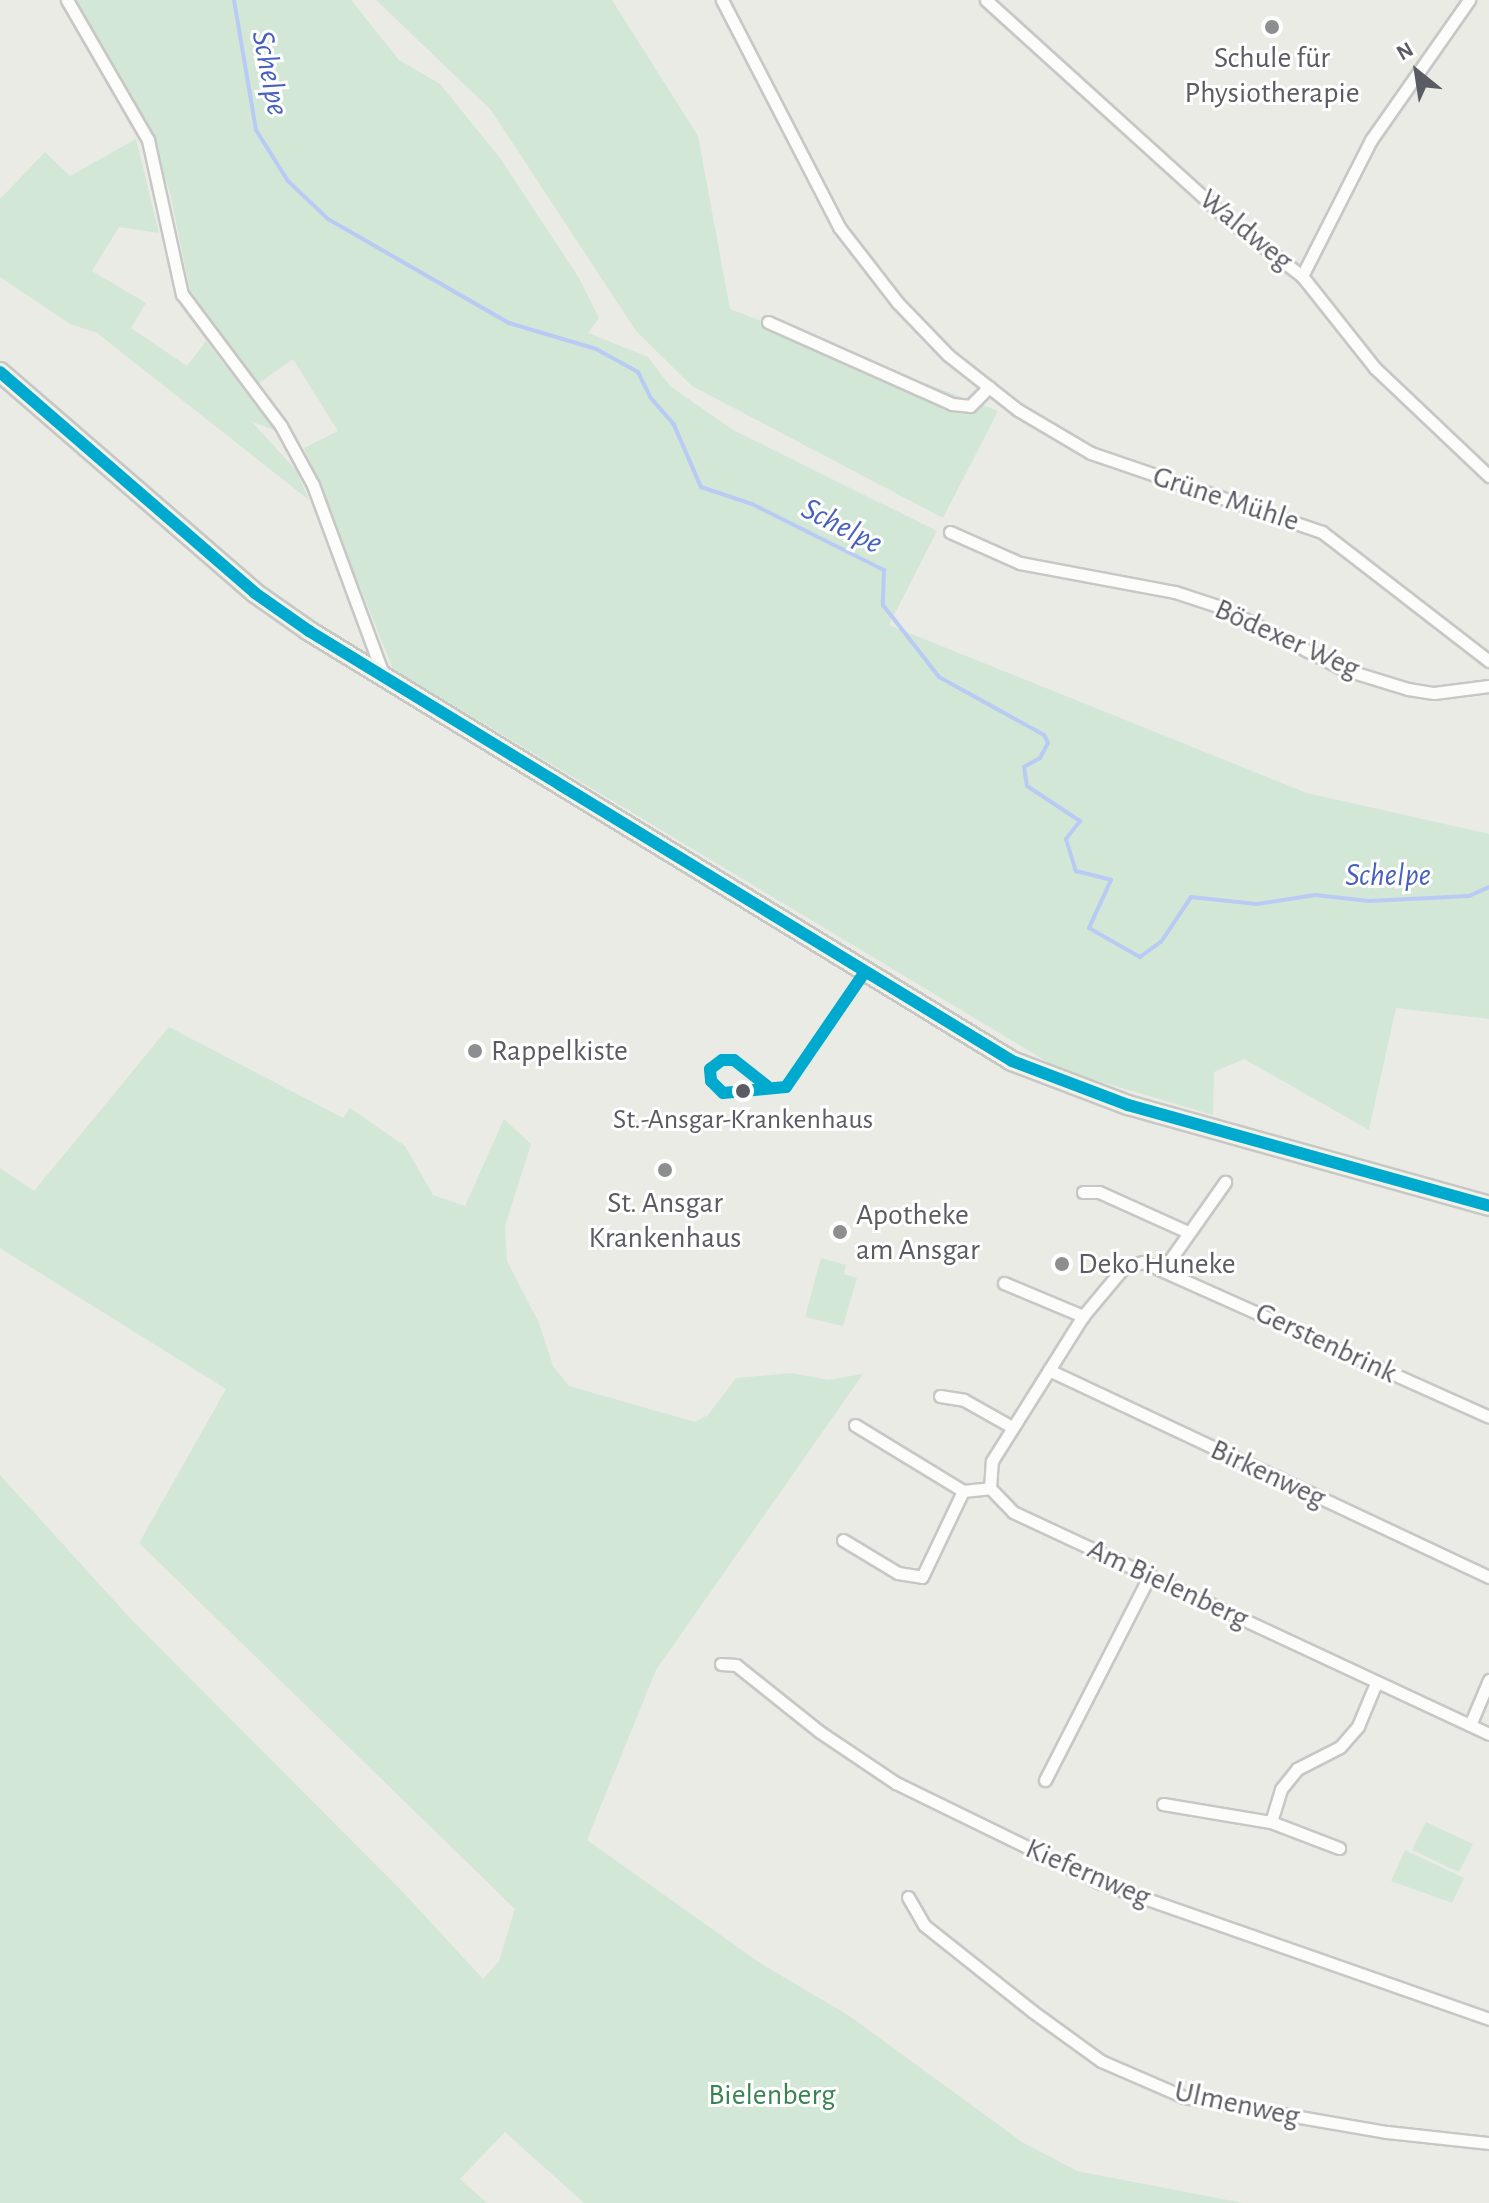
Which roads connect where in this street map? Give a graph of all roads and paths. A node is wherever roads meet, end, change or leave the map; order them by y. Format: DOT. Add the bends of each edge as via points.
graph roads {
  1 [pos="67,0"];
  2 [pos="722,0"];
  3 [pos="986,0"];
  4 [pos="1469,0"];
  5 [pos="1302,276"];
  6 [pos="768,322"];
  7 [pos="0,372"];
  8 [pos="989,387"];
  9 [pos="1489,476"];
  10 [pos="950,532"];
  11 [pos="1489,661"];
  12 [pos="384,677"];
  13 [pos="1489,686"];
  14 [pos="1225,1182"];
  15 [pos="1083,1192"];
  16 [pos="1489,1206"];
  17 [pos="1188,1232"];
  18 [pos="1163,1270"];
  19 [pos="1004,1283"];
  20 [pos="1083,1316"];
  21 [pos="1049,1370"];
  22 [pos="940,1396"];
  23 [pos="1489,1417"];
  24 [pos="855,1425"];
  25 [pos="1012,1427"];
  26 [pos="990,1488"];
  27 [pos="963,1491"];
  28 [pos="843,1540"];
  29 [pos="1150,1575"];
  30 [pos="1489,1577"];
  31 [pos="721,1664"];
  32 [pos="1489,1680"];
  33 [pos="1376,1683"];
  34 [pos="1470,1725"];
  35 [pos="1489,1734"];
  36 [pos="1045,1780"];
  37 [pos="1163,1804"];
  38 [pos="1271,1822"];
  39 [pos="1339,1848"];
  40 [pos="908,1897"];
  41 [pos="1489,2019"];
  42 [pos="1489,2143"];
  1 -- 12 [label="street" via="148,140 182,294 281,426 313,485"];
  2 -- 8 [label="street, Grüne Mühle" via="839,227 898,303 948,355"];
  3 -- 5 [label="street, Waldweg" via="1225,217"];
  4 -- 5 [label="street" via="1371,140"];
  5 -- 9 [label="street, Waldweg" via="1375,368"];
  6 -- 8 [label="street" via="952,404 970,406"];
  7 -- 12 [label="main road" via="255,593"];
  8 -- 11 [label="street, Grüne Mühle" via="1091,453 1322,532"];
  10 -- 13 [label="street, Bödexer Weg" via="1020,563 1175,592 1221,607 1343,669 1408,689 1434,693"];
  12 -- 16 [label="main road" via="1012,1061 1128,1105"];
  14 -- 17 [label="street"];
  15 -- 17 [label="street" via="1099,1192"];
  17 -- 18 [label="street"];
  18 -- 20 [label="street, Gerstenbrink" via="1143,1262 1124,1267"];
  18 -- 23 [label="street, Gerstenbrink"];
  19 -- 20 [label="street"];
  20 -- 21 [label="street, Gerstenbrink"];
  21 -- 25 [label="street, Gerstenbrink"];
  21 -- 30 [label="street, Birkenweg"];
  22 -- 25 [label="street" via="964,1400"];
  24 -- 27 [label="street"];
  25 -- 26 [label="street, Gerstenbrink" via="992,1461"];
  26 -- 27 [label="street"];
  26 -- 29 [label="street, Am Bielenberg" via="1013,1512"];
  27 -- 28 [label="street" via="922,1577 898,1573"];
  29 -- 33 [label="street, Am Bielenberg"];
  29 -- 36 [label="street"];
  31 -- 41 [label="street, Kiefernweg" via="736,1665 896,1783 1101,1883"];
  32 -- 34 [label="street"];
  33 -- 34 [label="street, Am Bielenberg"];
  33 -- 38 [label="street" via="1358,1726 1340,1747 1297,1769 1281,1789"];
  34 -- 35 [label="street, Am Bielenberg"];
  37 -- 38 [label="street"];
  38 -- 39 [label="street"];
  40 -- 42 [label="street, Ulmenweg" via="924,1925 1089,2053 1184,2097 1387,2132"];
}
